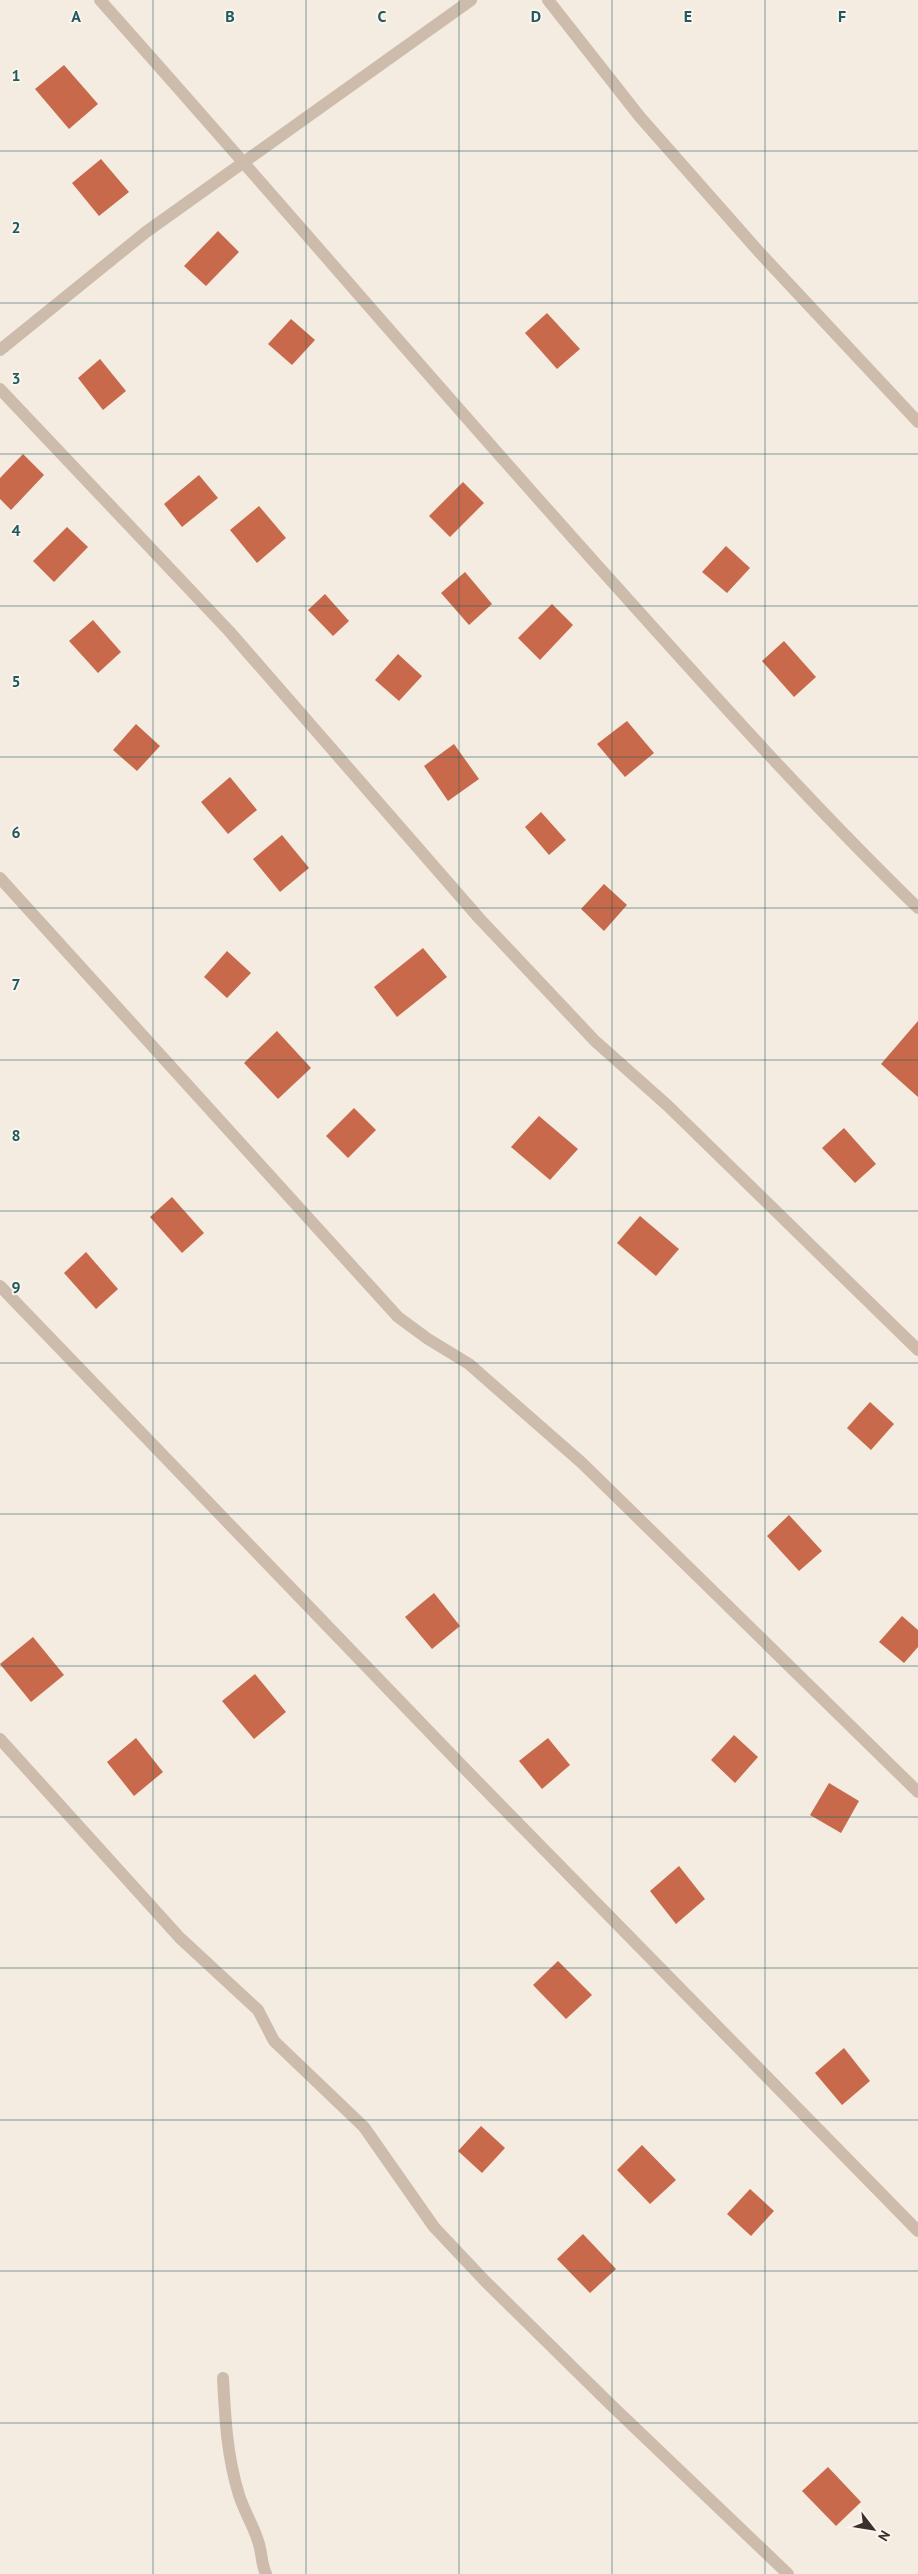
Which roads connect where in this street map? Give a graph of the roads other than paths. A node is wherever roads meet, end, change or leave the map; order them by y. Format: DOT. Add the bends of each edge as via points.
graph roads {
  1 [pos="100,0"];
  2 [pos="471,0"];
  3 [pos="548,0"];
  4 [pos="245,162"];
  5 [pos="0,350"];
  6 [pos="0,389"];
  7 [pos="918,422"];
  8 [pos="0,878"];
  9 [pos="918,908"];
  10 [pos="0,1286"];
  11 [pos="918,1350"];
  12 [pos="0,1739"];
  13 [pos="918,1792"];
  14 [pos="918,2231"];
  15 [pos="223,2378"];
  16 [pos="266,2574"];
  17 [pos="788,2574"];
  1 -- 4 [label="street"];
  2 -- 4 [label="street"];
  3 -- 7 [label="street" via="640,117 734,224"];
  4 -- 5 [label="street" via="146,232"];
  4 -- 9 [label="street" via="530,491 671,648 840,831"];
  6 -- 11 [label="street" via="229,631 479,918 595,1041 667,1106"];
  8 -- 13 [label="street" via="398,1316 469,1364 582,1463"];
  10 -- 14 [label="street" via="476,1780"];
  12 -- 17 [label="street" via="180,1938 258,2010 274,2041 364,2127 434,2227 609,2403"];
  15 -- 16 [label="street" via="226,2434 232,2467 239,2497 252,2521"];
}
